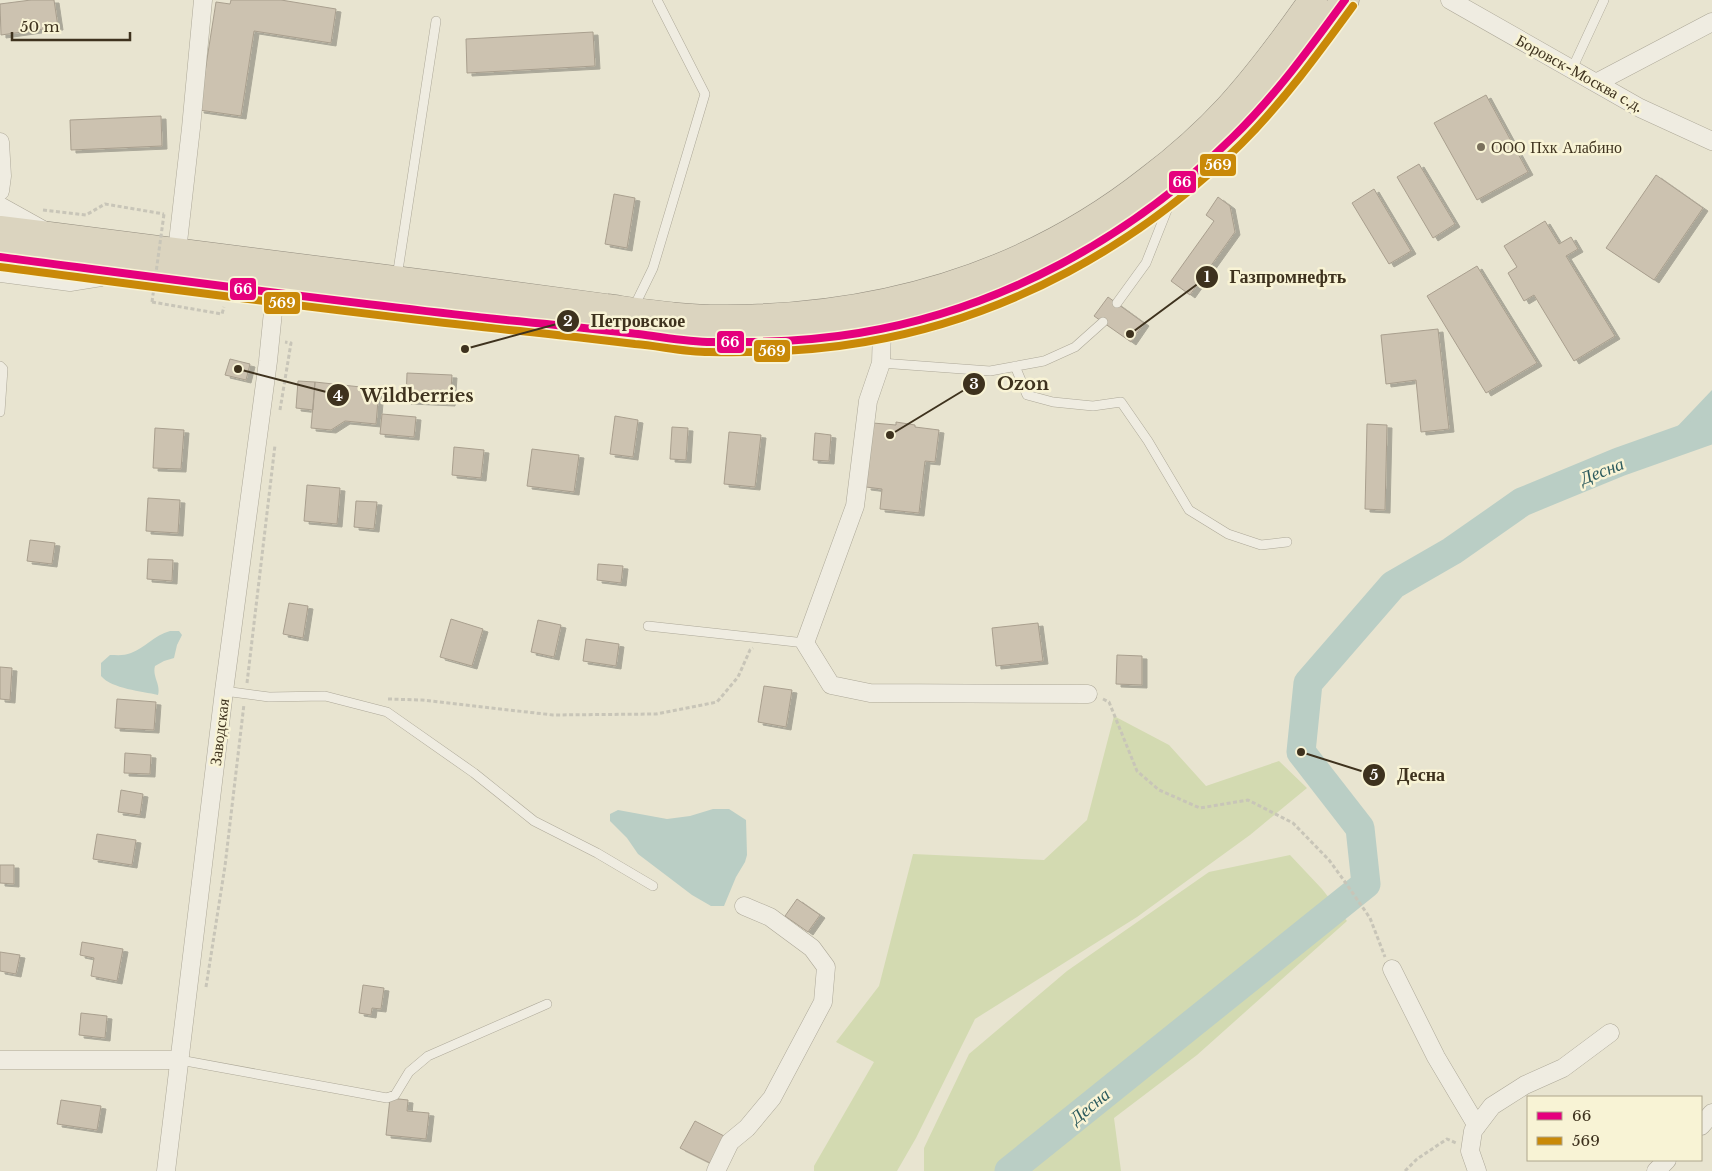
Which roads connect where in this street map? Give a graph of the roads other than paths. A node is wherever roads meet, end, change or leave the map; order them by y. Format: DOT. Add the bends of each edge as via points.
graph roads {
  1 [pos="203,0"];
  2 [pos="657,0"];
  3 [pos="1313,0"];
  4 [pos="1345,0"];
  5 [pos="1450,0"];
  6 [pos="1604,0"];
  7 [pos="436,21"];
  8 [pos="1712,22"];
  9 [pos="1572,69"];
  10 [pos="1596,82"];
  11 [pos="0,142"];
  12 [pos="1712,142"];
  13 [pos="1175,190"];
  14 [pos="0,191"];
  15 [pos="0,206"];
  16 [pos="0,230"];
  17 [pos="56,237"];
  18 [pos="177,251"];
  19 [pos="0,257"];
  20 [pos="0,273"];
  21 [pos="124,273"];
  22 [pos="396,280"];
  23 [pos="275,292"];
  24 [pos="1117,303"];
  25 [pos="632,311"];
  26 [pos="1103,322"];
  27 [pos="882,329"];
  28 [pos="881,363"];
  29 [pos="0,366"];
  30 [pos="1016,366"];
  31 [pos="0,412"];
  32 [pos="1287,542"];
  33 [pos="648,626"];
  34 [pos="804,643"];
  35 [pos="224,691"];
  36 [pos="1088,694"];
  37 [pos="653,886"];
  38 [pos="744,906"];
  39 [pos="1392,969"];
  40 [pos="547,1004"];
  41 [pos="1610,1033"];
  42 [pos="0,1060"];
  43 [pos="180,1060"];
  44 [pos="1712,1113"];
  45 [pos="1702,1125"];
  46 [pos="1477,1126"];
  47 [pos="1666,1161"];
  48 [pos="166,1171"];
  49 [pos="716,1171"];
  50 [pos="1477,1171"];
  51 [pos="1656,1171"];
  1 -- 18 [label="street"];
  2 -- 25 [label="lane" via="705,94 653,268"];
  3 -- 25 [label="highway" via="1255,78 1181,155 1119,204 1048,246 1005,266 925,294 861,309 810,316 724,320"];
  4 -- 13 [label="highway" via="1264,105 1217,154"];
  5 -- 9 [label="street, Боровск-Москва с.д."];
  6 -- 9 [label="lane"];
  7 -- 22 [label="lane"];
  8 -- 10 [label="street"];
  9 -- 10 [label="street, Боровск-Москва с.д."];
  10 -- 12 [label="street, Боровск-Москва с.д." via="1640,108"];
  11 -- 14 [label="street"];
  13 -- 24 [label="lane" via="1146,262"];
  13 -- 27 [label="highway" via="1099,243 1013,288"];
  15 -- 17 [label="street"];
  16 -- 17 [label="highway"];
  17 -- 18 [label="highway"];
  18 -- 22 [label="highway"];
  19 -- 21 [label="highway"];
  20 -- 21 [label="street" via="70,282"];
  21 -- 23 [label="highway"];
  22 -- 25 [label="highway"];
  23 -- 27 [label="highway" via="715,343 812,340"];
  23 -- 35 [label="street, Заводская"];
  26 -- 30 [label="lane" via="1075,347 1044,361"];
  27 -- 28 [label="street"];
  28 -- 30 [label="lane" via="990,371"];
  28 -- 34 [label="street" via="868,401 856,506"];
  29 -- 31 [label="lane"];
  30 -- 32 [label="lane" via="1026,395 1093,406 1121,402 1148,440 1189,510 1228,534 1260,545"];
  33 -- 34 [label="lane"];
  34 -- 36 [label="street" via="832,685 870,693"];
  35 -- 37 [label="lane" via="269,697 325,696 387,712 534,820"];
  35 -- 43 [label="street, Заводская"];
  38 -- 49 [label="street" via="770,918 812,948 826,967 823,1002 772,1098 747,1128 730,1142"];
  39 -- 46 [label="street" via="1436,1057"];
  40 -- 43 [label="lane" via="428,1056 409,1072 396,1095 387,1098"];
  41 -- 46 [label="street" via="1563,1068 1525,1085 1492,1106"];
  42 -- 43 [label="street"];
  43 -- 48 [label="street, Заводская"];
  44 -- 45 [label="street"];
  46 -- 50 [label="street" via="1473,1131 1470,1151"];
  47 -- 51 [label="street"];
}
